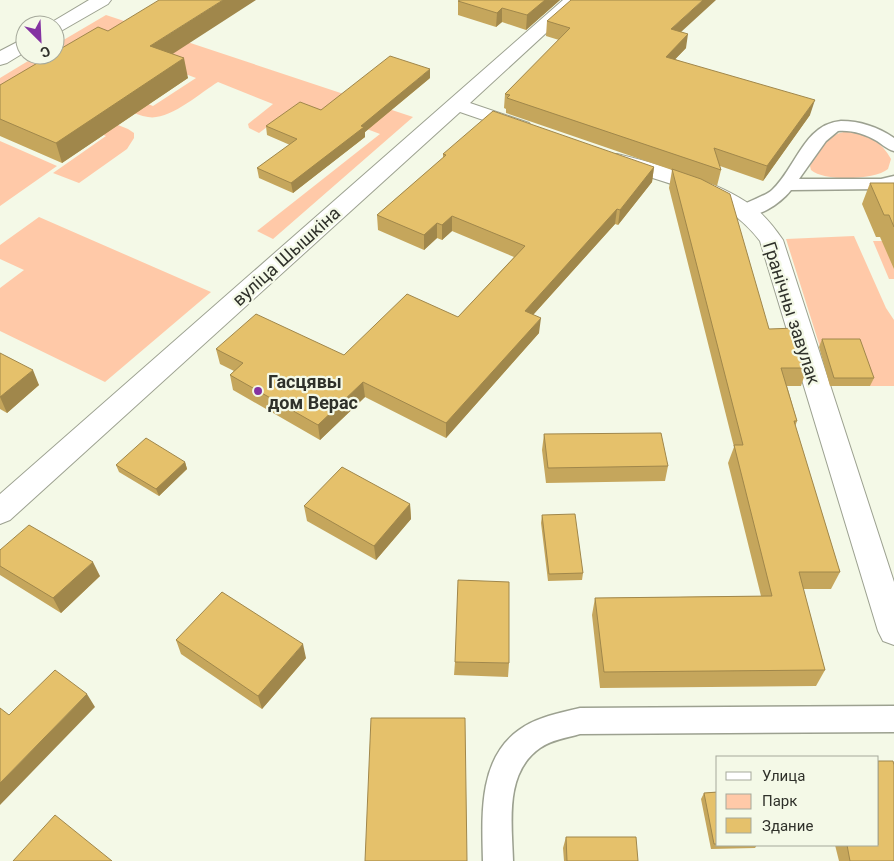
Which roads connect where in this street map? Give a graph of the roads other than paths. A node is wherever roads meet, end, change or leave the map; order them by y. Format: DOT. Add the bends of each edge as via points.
graph roads {
  1 [pos="102,0"];
  2 [pos="573,0"];
  3 [pos="65,21"];
  4 [pos="15,50"];
  5 [pos="0,59"];
  6 [pos="455,104"];
  7 [pos="539,133"];
  8 [pos="894,146"];
  9 [pos="594,152"];
  10 [pos="894,181"];
  11 [pos="786,185"];
  12 [pos="745,211"];
  13 [pos="0,512"];
  14 [pos="894,631"];
  15 [pos="894,719"];
  16 [pos="498,861"];
  1 -- 3 [label="street"];
  2 -- 6 [label="street, вуліца Шышкіна"];
  4 -- 5 [label="street"];
  6 -- 7 [label="street"];
  6 -- 13 [label="street, вуліца Шышкіна"];
  8 -- 11 [label="lane" via="884,137 867,130 850,126 832,127 822,134"];
  9 -- 12 [label="street, Гранічны завулак" via="706,191"];
  10 -- 11 [label="lane" via="881,184"];
  11 -- 12 [label="lane" via="769,201"];
  12 -- 14 [label="street, Гранічны завулак" via="760,225 776,252"];
  15 -- 16 [label="lane" via="580,720 556,725 533,734 506,766 498,789 496,809"];
}
